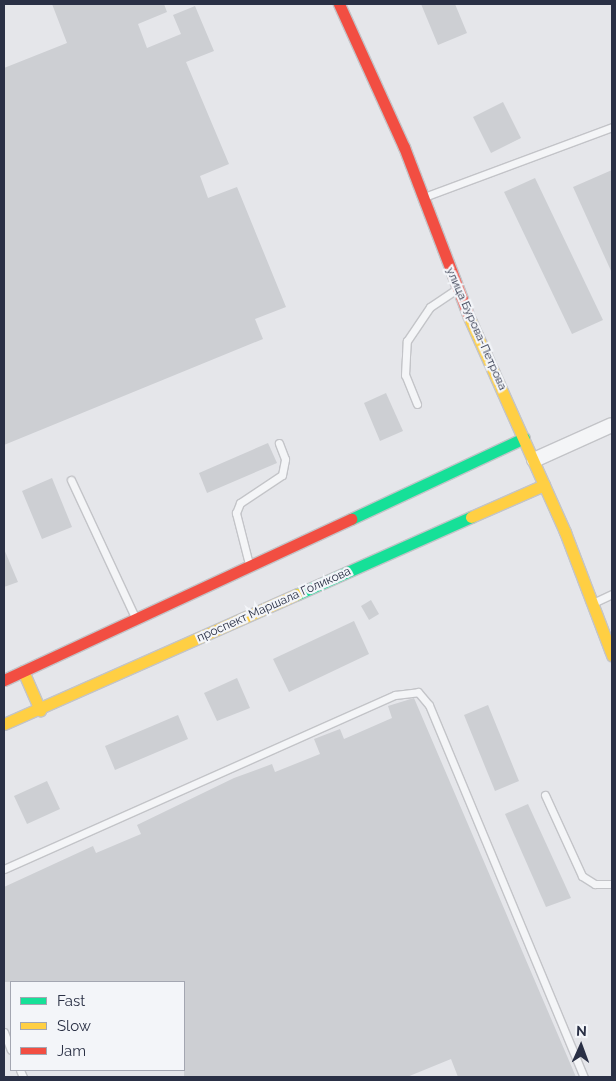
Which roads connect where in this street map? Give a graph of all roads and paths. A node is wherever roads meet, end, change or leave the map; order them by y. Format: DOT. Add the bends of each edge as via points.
graph roads {
  1 [pos="338,4"];
  2 [pos="612,127"];
  3 [pos="421,198"];
  4 [pos="457,289"];
  5 [pos="417,404"];
  6 [pos="612,425"];
  7 [pos="524,438"];
  8 [pos="279,443"];
  9 [pos="534,460"];
  10 [pos="71,480"];
  11 [pos="544,485"];
  12 [pos="250,567"];
  13 [pos="612,594"];
  14 [pos="595,602"];
  15 [pos="136,620"];
  16 [pos="612,655"];
  17 [pos="23,671"];
  18 [pos="4,680"];
  19 [pos="40,710"];
  20 [pos="4,724"];
  21 [pos="545,796"];
  22 [pos="4,869"];
  23 [pos="612,884"];
  24 [pos="4,1032"];
  25 [pos="10,1047"];
  26 [pos="584,1077"];
  1 -- 3 [label="main road, улица Бурова-Петрова" via="404,147"];
  2 -- 3 [label="lane"];
  3 -- 4 [label="main road, улица Бурова-Петрова"];
  4 -- 5 [label="lane" via="430,307 407,342 405,375"];
  4 -- 7 [label="main road, улица Бурова-Петрова"];
  6 -- 9 [label="street"];
  7 -- 9 [label="main road, улица Бурова-Петрова"];
  7 -- 12 [label="main road"];
  8 -- 12 [label="lane" via="285,459 282,475 240,503 236,513"];
  9 -- 11 [label="main road, улица Бурова-Петрова"];
  10 -- 15 [label="lane"];
  11 -- 14 [label="main road, улица Бурова-Петрова"];
  11 -- 19 [label="main road, проспект Маршала Голикова"];
  12 -- 15 [label="main road"];
  13 -- 14 [label="lane"];
  14 -- 16 [label="main road, улица Бурова-Петрова"];
  15 -- 17 [label="main road"];
  17 -- 18 [label="main road"];
  17 -- 19 [label="main road"];
  19 -- 20 [label="main road, проспект Маршала Голикова"];
  21 -- 23 [label="lane" via="582,876 595,884"];
  22 -- 26 [label="lane" via="395,695 418,692 429,706"];
  24 -- 25 [label="lane"];
}
